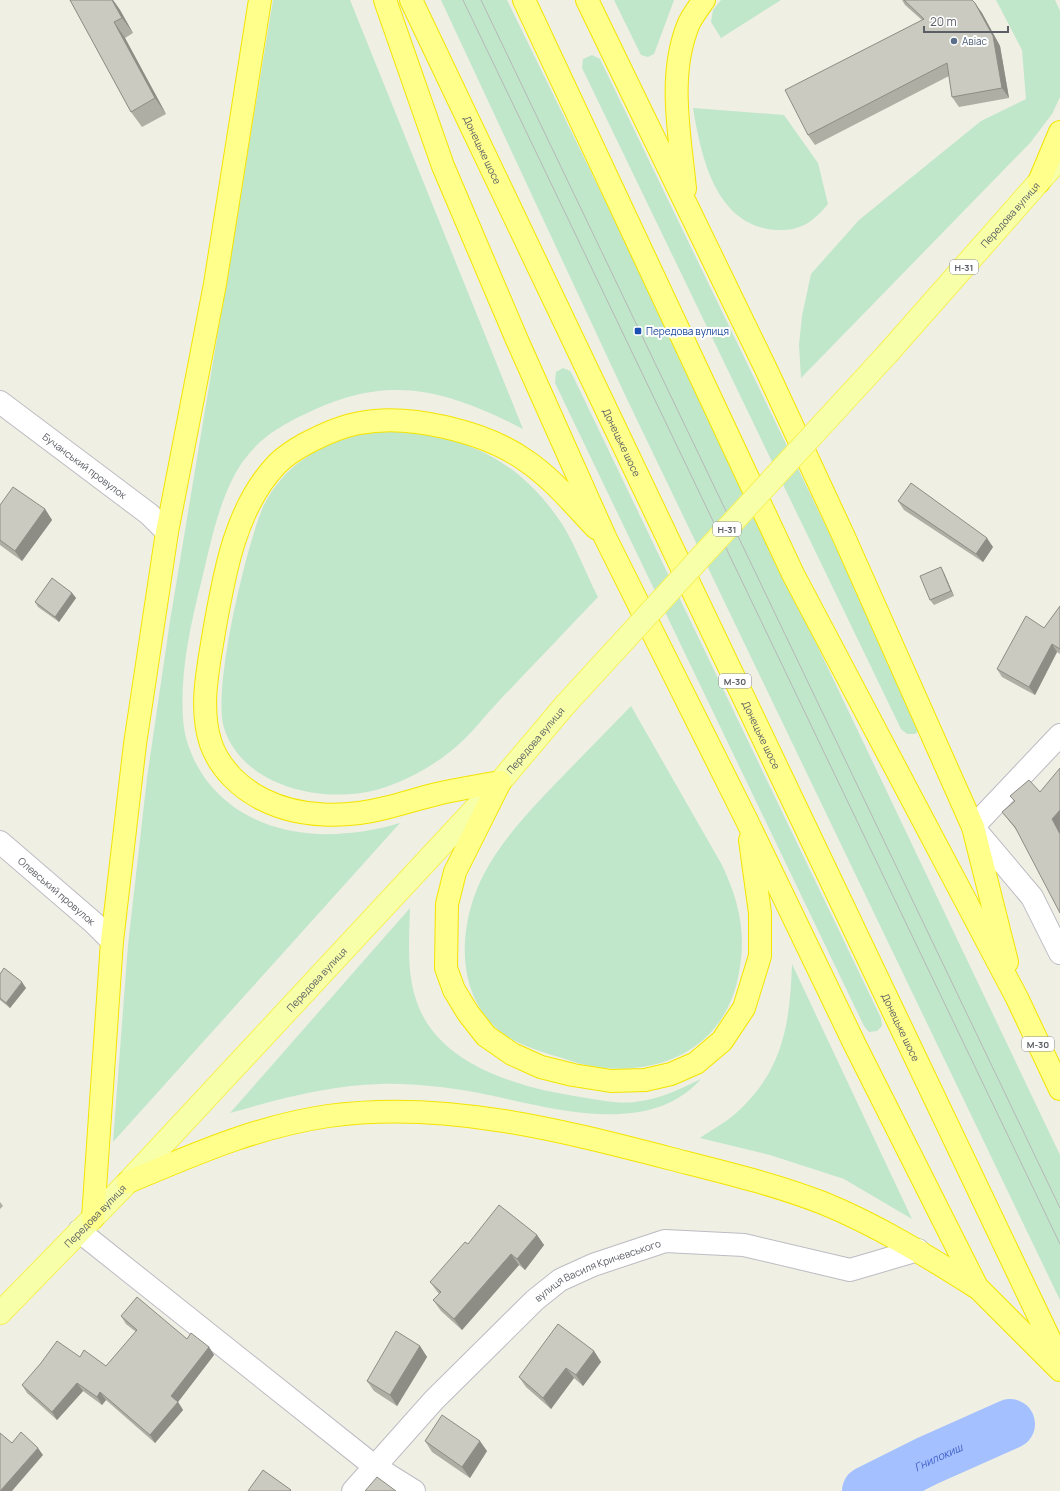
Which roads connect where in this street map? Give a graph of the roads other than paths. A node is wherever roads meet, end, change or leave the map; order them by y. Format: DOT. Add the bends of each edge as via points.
graph roads {
  1 [pos="260,0"];
  2 [pos="385,0"];
  3 [pos="411,0"];
  4 [pos="524,0"];
  5 [pos="587,0"];
  6 [pos="704,0"];
  7 [pos="1060,132"];
  8 [pos="1060,156"];
  9 [pos="1039,182"];
  10 [pos="686,202"];
  11 [pos="0,402"];
  12 [pos="167,532"];
  13 [pos="605,537"];
  14 [pos="1060,735"];
  15 [pos="500,782"];
  16 [pos="747,821"];
  17 [pos="972,827"];
  18 [pos="0,842"];
  19 [pos="112,941"];
  20 [pos="1060,953"];
  21 [pos="1017,998"];
  22 [pos="1060,1089"];
  23 [pos="128,1182"];
  24 [pos="86,1224"];
  25 [pos="918,1250"];
  26 [pos="977,1287"];
  27 [pos="0,1313"];
  28 [pos="1060,1361"];
  29 [pos="1060,1370"];
  30 [pos="374,1466"];
  31 [pos="353,1491"];
  32 [pos="414,1491"];
  1 -- 12 [label="highway" via="214,284"];
  2 -- 13 [label="highway" via="443,166"];
  3 -- 28 [label="highway, Донецьке шосе / М-30"];
  4 -- 21 [label="highway, М-30" via="793,574"];
  5 -- 10 [label="highway"];
  6 -- 10 [label="highway" via="690,23 679,62 677,107"];
  7 -- 9 [label="highway"];
  8 -- 9 [label="main road, Передова вулиця / Н-31"];
  9 -- 15 [label="main road, Передова вулиця / Н-31, bridge" via="889,352 565,706"];
  10 -- 17 [label="highway" via="844,537"];
  11 -- 12 [label="street, Бучанський провулок" via="149,514"];
  12 -- 19 [label="highway" via="135,744"];
  13 -- 15 [label="highway" via="524,459 456,429 394,420 360,422 324,434 278,463 260,487 235,539 223,578 204,688 212,745 224,769 243,787 264,800 291,810 352,814"];
  13 -- 16 [label="highway"];
  14 -- 17 [label="street"];
  15 -- 16 [label="highway" via="455,872 448,904 446,968 454,990 486,1036 512,1054 541,1067 611,1081 645,1080 671,1074 696,1063 722,1041 744,1008 760,956 760,913"];
  15 -- 23 [label="main road, Передова вулиця / Н-31"];
  16 -- 26 [label="highway" via="855,1045"];
  17 -- 20 [label="street" via="1032,897"];
  17 -- 21 [label="highway"];
  18 -- 19 [label="street, Олевський провулок"];
  19 -- 24 [label="highway"];
  21 -- 22 [label="highway, М-30"];
  23 -- 24 [label="main road, Передова вулиця / Н-31"];
  23 -- 25 [label="highway" via="221,1142 278,1125 328,1116 386,1111 450,1113 519,1123 760,1182 824,1203"];
  24 -- 27 [label="main road, Передова вулиця / Н-31"];
  24 -- 30 [label="street"];
  25 -- 26 [label="highway"];
  25 -- 30 [label="street, вулиця Василя Кричевського" via="850,1270 744,1244 665,1241 594,1265 560,1280 535,1300 434,1400"];
  26 -- 29 [label="highway"];
  30 -- 31 [label="street, вулиця Василя Кричевського"];
  30 -- 32 [label="street"];
}
